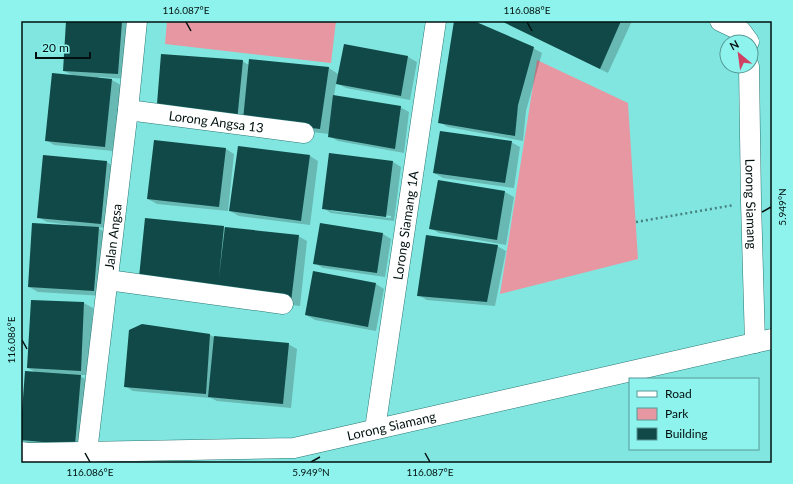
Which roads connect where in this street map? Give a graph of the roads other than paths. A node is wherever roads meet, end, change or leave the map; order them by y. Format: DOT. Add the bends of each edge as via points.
graph roads {
  1 [pos="137,21"];
  2 [pos="436,21"];
  3 [pos="720,21"];
  4 [pos="743,34"];
  5 [pos="749,74"];
  6 [pos="128,110"];
  7 [pos="304,133"];
  8 [pos="108,280"];
  9 [pos="283,304"];
  10 [pos="764,341"];
  11 [pos="375,429"];
  12 [pos="21,452"];
  13 [pos="87,452"];
  1 -- 6 [label="street, Jalan Angsa"];
  2 -- 11 [label="street, Lorong Siamang 1A"];
  3 -- 4 [label="street"];
  5 -- 10 [label="street, Lorong Siamang" via="751,202"];
  6 -- 7 [label="street, Lorong Angsa 13"];
  6 -- 8 [label="street, Jalan Angsa"];
  8 -- 9 [label="street"];
  8 -- 13 [label="street, Jalan Angsa"];
  10 -- 11 [label="street, Lorong Siamang"];
  11 -- 13 [label="street, Lorong Siamang" via="294,448"];
  12 -- 13 [label="street, Lorong Siamang"];
}
